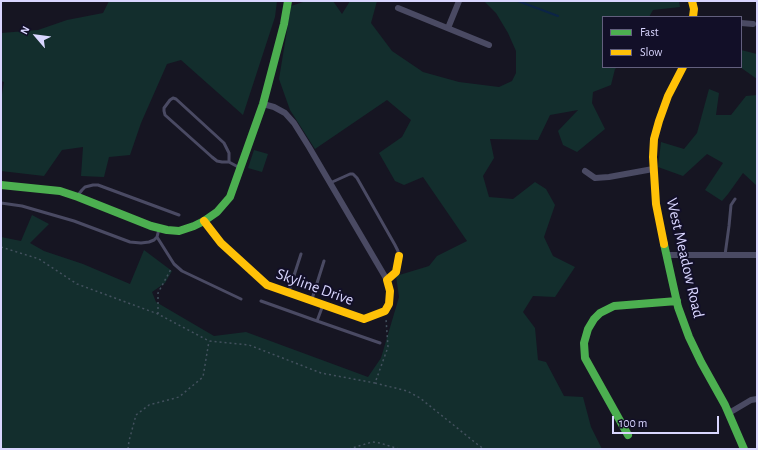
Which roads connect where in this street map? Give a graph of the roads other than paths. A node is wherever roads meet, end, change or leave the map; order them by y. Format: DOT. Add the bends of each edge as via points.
graph roads {
  1 [pos="288,1"];
  2 [pos="459,1"];
  3 [pos="692,1"];
  4 [pos="398,8"];
  5 [pos="694,16"];
  6 [pos="742,23"];
  7 [pos="753,24"];
  8 [pos="448,28"];
  9 [pos="489,45"];
  10 [pos="682,68"];
  11 [pos="262,104"];
  12 [pos="229,162"];
  13 [pos="240,168"];
  14 [pos="653,169"];
  15 [pos="585,171"];
  16 [pos="330,183"];
  17 [pos="1,185"];
  18 [pos="78,197"];
  19 [pos="735,200"];
  20 [pos="1,203"];
  21 [pos="179,215"];
  22 [pos="204,221"];
  23 [pos="158,232"];
  24 [pos="301,254"];
  25 [pos="757,254"];
  26 [pos="667,255"];
  27 [pos="724,255"];
  28 [pos="399,256"];
  29 [pos="324,261"];
  30 [pos="387,280"];
  31 [pos="288,292"];
  32 [pos="241,299"];
  33 [pos="262,301"];
  34 [pos="311,301"];
  35 [pos="677,301"];
  36 [pos="323,304"];
  37 [pos="317,321"];
  38 [pos="380,343"];
  39 [pos="757,399"];
  40 [pos="729,413"];
  41 [pos="628,435"];
  42 [pos="744,449"];
  1 -- 11 [label="street"];
  2 -- 8 [label="street"];
  3 -- 5 [label="street"];
  4 -- 8 [label="street"];
  6 -- 7 [label="street"];
  8 -- 9 [label="street"];
  10 -- 14 [label="street, West Meadow Road" via="658,120 654,139"];
  11 -- 13 [label="street"];
  11 -- 16 [label="street" via="285,113 294,123"];
  12 -- 12 [label="lane" via="217,161 165,115 164,108 170,100 176,99 224,143 229,153"];
  12 -- 13 [label="lane"];
  13 -- 22 [label="street" via="230,197 217,212"];
  14 -- 15 [label="street" via="595,178"];
  14 -- 26 [label="street, West Meadow Road" via="656,204"];
  16 -- 28 [label="lane" via="350,174 357,178"];
  16 -- 30 [label="street"];
  17 -- 18 [label="street" via="60,191"];
  18 -- 21 [label="lane" via="82,190 98,185"];
  18 -- 23 [label="street" via="151,226"];
  19 -- 27 [label="lane" via="731,205"];
  20 -- 23 [label="lane" via="22,206 74,221 130,242 154,240"];
  22 -- 23 [label="street" via="179,231"];
  22 -- 31 [label="street, Skyline Drive" via="221,243 267,285"];
  23 -- 32 [label="lane" via="174,264 182,271"];
  24 -- 31 [label="lane"];
  25 -- 27 [label="street"];
  26 -- 27 [label="street"];
  26 -- 35 [label="street, West Meadow Road"];
  28 -- 30 [label="street" via="396,272"];
  29 -- 34 [label="lane"];
  30 -- 36 [label="street, Skyline Drive" via="390,291 389,304 385,312 364,319"];
  31 -- 34 [label="street, Skyline Drive"];
  33 -- 37 [label="lane"];
  34 -- 36 [label="street, Skyline Drive"];
  35 -- 40 [label="street, West Meadow Road" via="701,362"];
  35 -- 41 [label="street" via="614,306 600,313 588,329 584,343 585,358"];
  36 -- 37 [label="lane"];
  37 -- 38 [label="lane"];
  39 -- 40 [label="street"];
  40 -- 42 [label="street, West Meadow Road"];
}
